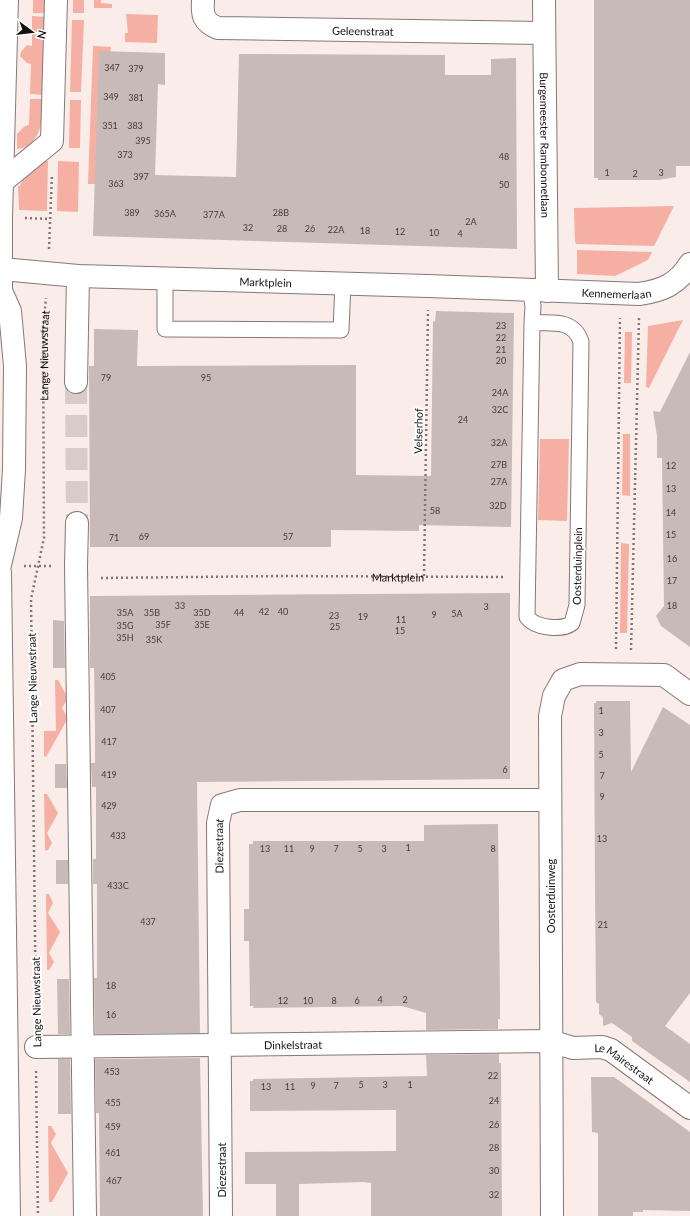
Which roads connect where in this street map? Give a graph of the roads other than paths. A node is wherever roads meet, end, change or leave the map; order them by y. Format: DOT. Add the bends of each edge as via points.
graph roads {
  1 [pos="8,0"];
  2 [pos="56,0"];
  3 [pos="203,0"];
  4 [pos="544,0"];
  5 [pos="544,33"];
  6 [pos="2,182"];
  7 [pos="690,264"];
  8 [pos="1,269"];
  9 [pos="78,276"];
  10 [pos="165,278"];
  11 [pos="343,283"];
  12 [pos="539,290"];
  13 [pos="1,292"];
  14 [pos="532,323"];
  15 [pos="76,382"];
  16 [pos="77,523"];
  17 [pos="0,566"];
  18 [pos="0,573"];
  19 [pos="690,694"];
  20 [pos="550,800"];
  21 [pos="550,1041"];
  22 [pos="220,1044"];
  23 [pos="82,1046"];
  24 [pos="36,1047"];
  25 [pos="690,1108"];
  26 [pos="9,1216"];
  27 [pos="85,1216"];
  28 [pos="221,1216"];
  29 [pos="552,1216"];
  1 -- 6 [label="street"];
  2 -- 6 [label="street" via="52,141"];
  3 -- 5 [label="street, Geleenstraat" via="204,17 209,25 218,28"];
  4 -- 5 [label="street, Burgemeester Rambonnetlaan"];
  5 -- 12 [label="street, Burgemeester Rambonnetlaan"];
  6 -- 8 [label="street"];
  7 -- 12 [label="street, Kennemerlaan" via="671,286 661,290 630,294"];
  8 -- 9 [label="street, Marktplein"];
  8 -- 13 [label="street"];
  9 -- 10 [label="street, Marktplein"];
  9 -- 15 [label="street"];
  10 -- 11 [label="street, Marktplein"];
  10 -- 11 [label="lane" via="165,328 341,330"];
  11 -- 12 [label="street, Marktplein"];
  12 -- 14 [label="lane, Oosterduinplein" via="533,306"];
  13 -- 17 [label="street" via="10,311 15,366 10,518"];
  14 -- 14 [label="lane, Oosterduinplein" via="568,325 575,328 581,342 577,605 572,623 562,627 539,626 527,617"];
  16 -- 23 [label="street"];
  18 -- 26 [label="street"];
  19 -- 20 [label="street, Oosterduinweg" via="664,676 580,674 563,680 554,696 550,716"];
  20 -- 21 [label="street, Oosterduinweg"];
  20 -- 22 [label="street, Diezestraat" via="240,800 222,805 218,823"];
  21 -- 22 [label="street, Dinkelstraat"];
  21 -- 25 [label="street, Le Mairestraat" via="572,1048 602,1047 611,1050"];
  21 -- 29 [label="street, Oosterduinweg"];
  22 -- 23 [label="street, Dinkelstraat"];
  22 -- 28 [label="street, Diezestraat"];
  23 -- 24 [label="street, Dinkelstraat"];
  23 -- 27 [label="street"];
}
